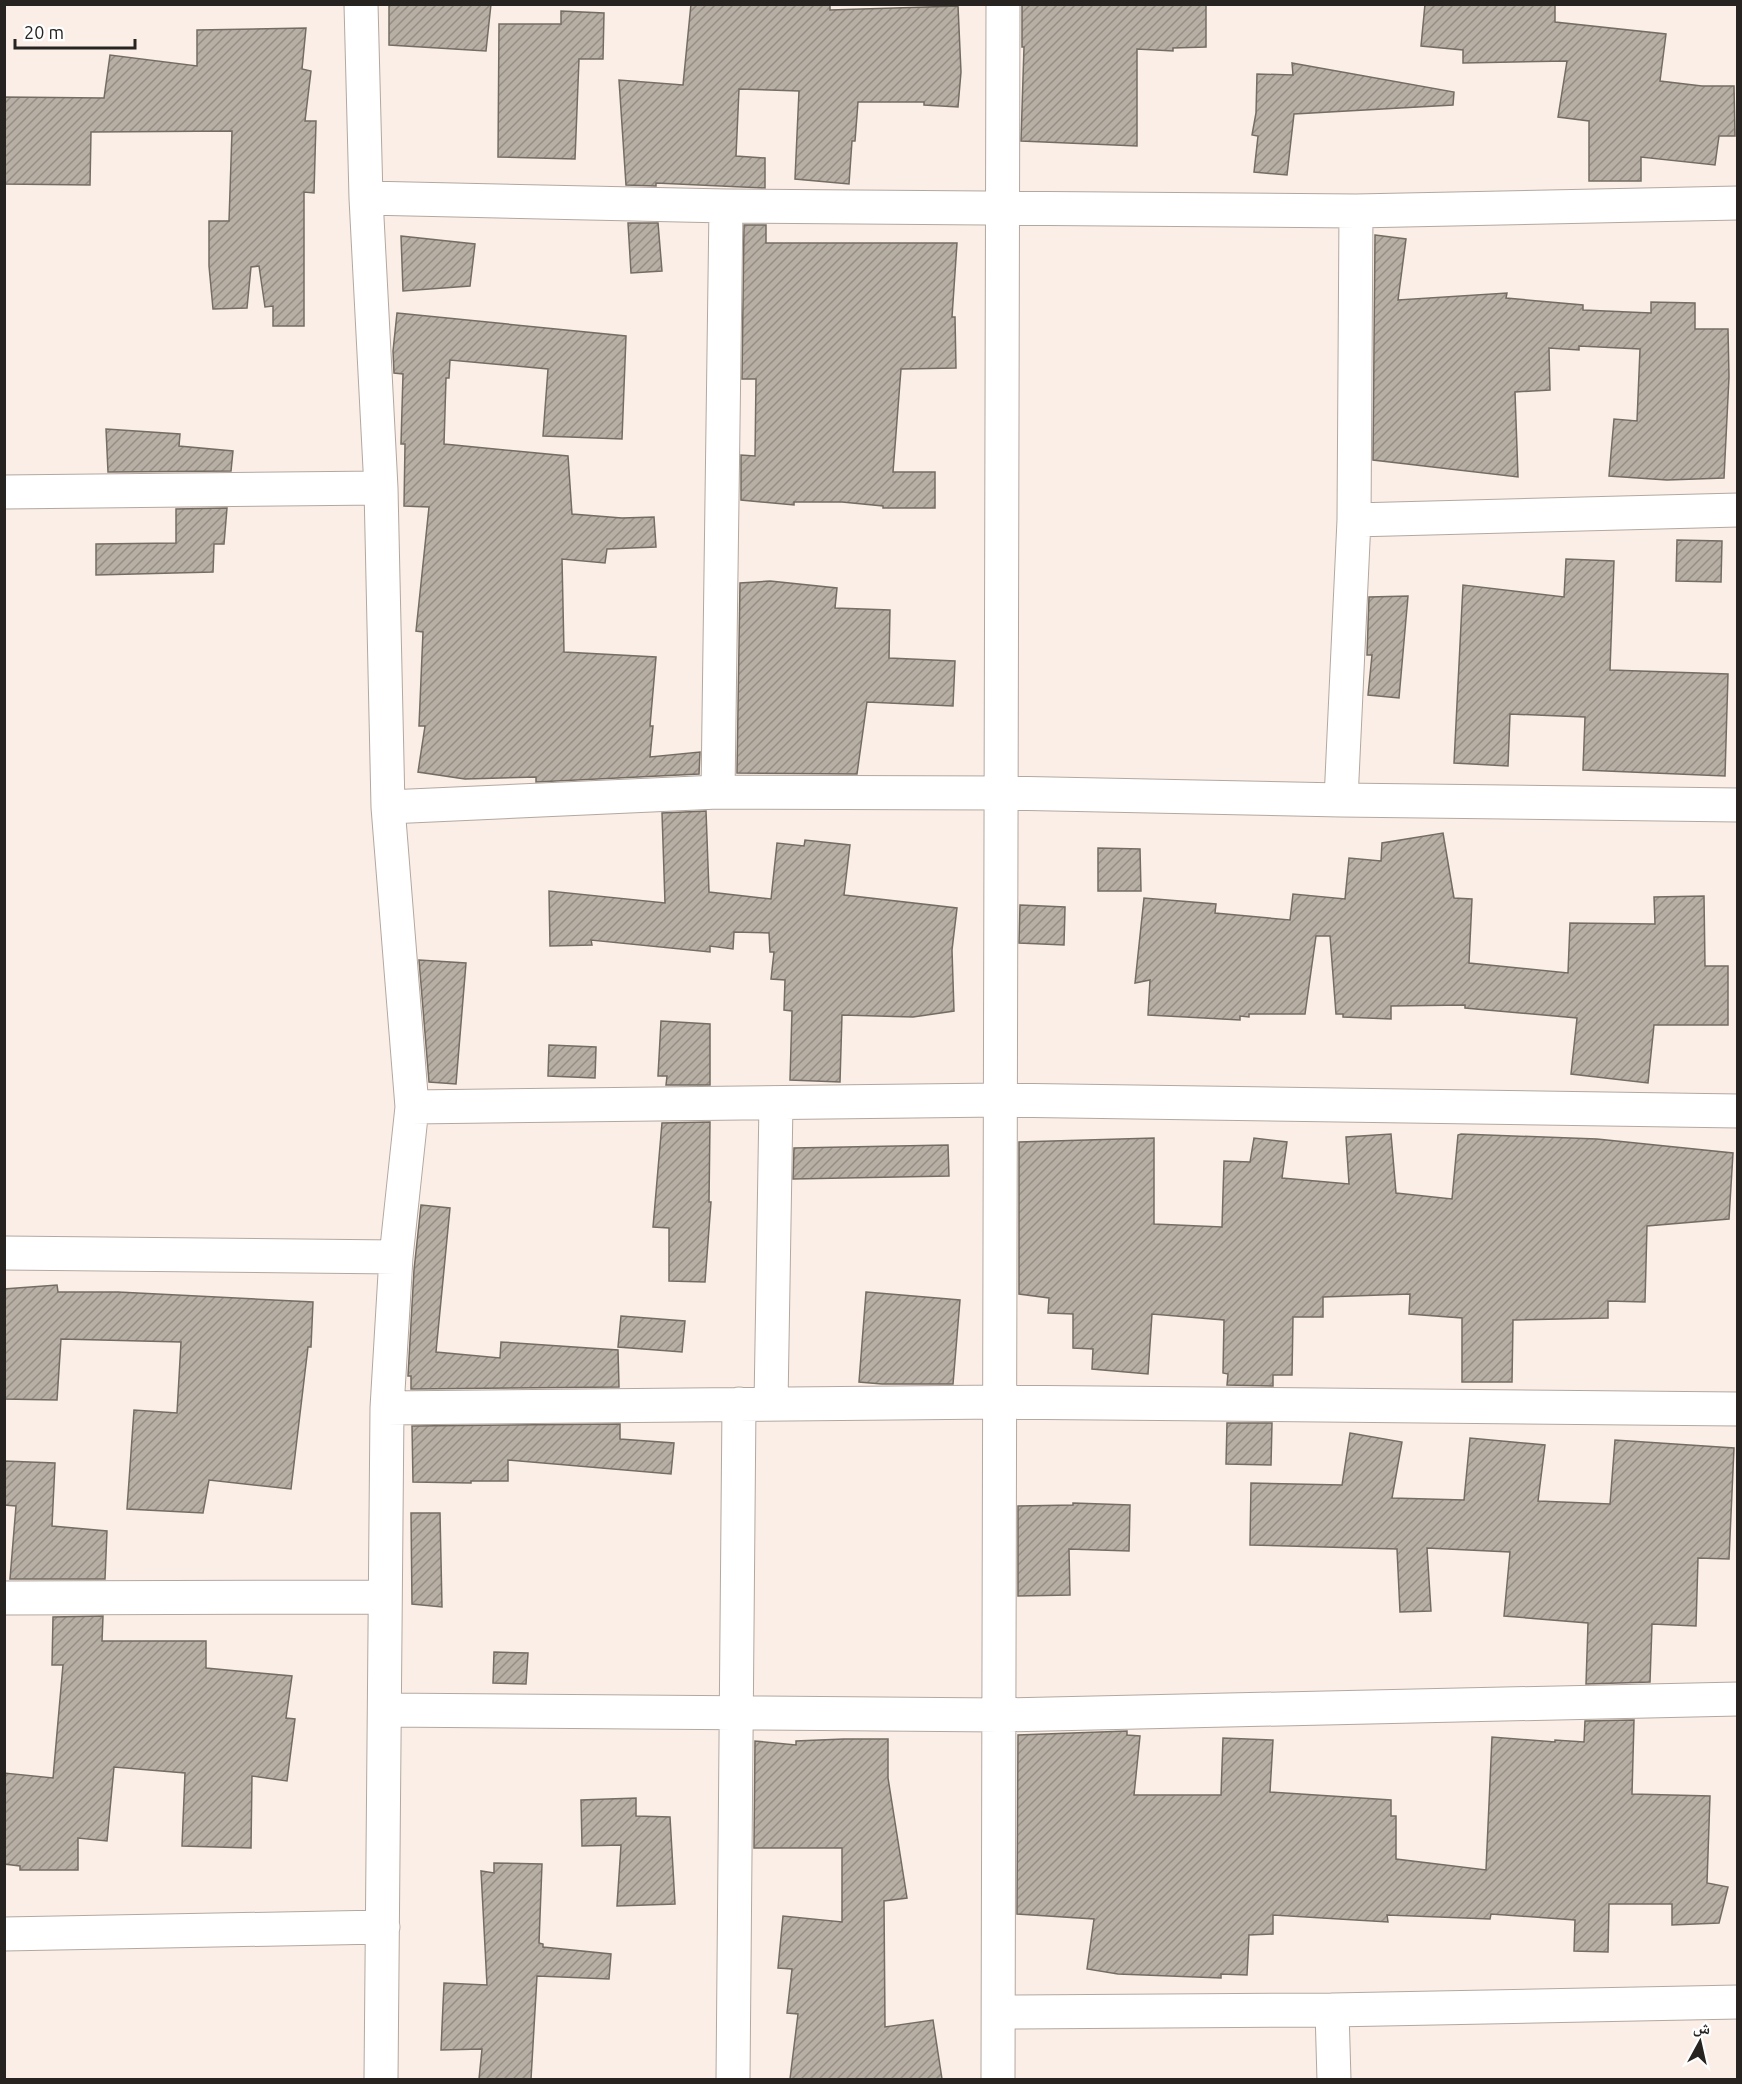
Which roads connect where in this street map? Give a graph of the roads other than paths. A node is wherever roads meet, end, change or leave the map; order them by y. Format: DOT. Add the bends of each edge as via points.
graph roads {
  1 [pos="362,4"];
  2 [pos="1003,4"];
  3 [pos="366,198"];
  4 [pos="1737,203"];
  5 [pos="726,206"];
  6 [pos="1002,208"];
  7 [pos="1356,211"];
  8 [pos="381,488"];
  9 [pos="4,492"];
  10 [pos="1737,510"];
  11 [pos="1354,520"];
  12 [pos="718,792"];
  13 [pos="1001,793"];
  14 [pos="1341,800"];
  15 [pos="1737,806"];
  16 [pos="388,807"];
  17 [pos="1000,1100"];
  18 [pos="777,1103"];
  19 [pos="412,1107"];
  20 [pos="1737,1111"];
  21 [pos="4,1252"];
  22 [pos="396,1257"];
  23 [pos="1000,1402"];
  24 [pos="755,1404"];
  25 [pos="387,1408"];
  26 [pos="1737,1409"];
  27 [pos="385,1597"];
  28 [pos="4,1598"];
  29 [pos="1737,1699"];
  30 [pos="384,1710"];
  31 [pos="737,1713"];
  32 [pos="999,1715"];
  33 [pos="383,1927"];
  34 [pos="4,1934"];
  35 [pos="1737,2001"];
  36 [pos="1332,2010"];
  37 [pos="999,2012"];
  38 [pos="381,2079"];
  39 [pos="733,2079"];
  40 [pos="998,2079"];
  41 [pos="1334,2079"];
  1 -- 3 [label="street"];
  2 -- 6 [label="street"];
  3 -- 5 [label="street"];
  3 -- 8 [label="street"];
  4 -- 7 [label="street"];
  5 -- 6 [label="street"];
  5 -- 12 [label="street"];
  6 -- 7 [label="street"];
  6 -- 13 [label="street"];
  7 -- 11 [label="street"];
  8 -- 9 [label="street"];
  8 -- 16 [label="street"];
  10 -- 11 [label="street"];
  11 -- 14 [label="street"];
  12 -- 13 [label="street"];
  12 -- 16 [label="street"];
  13 -- 14 [label="street"];
  13 -- 17 [label="street"];
  14 -- 15 [label="street"];
  16 -- 19 [label="street"];
  17 -- 18 [label="street"];
  17 -- 20 [label="street"];
  17 -- 23 [label="street"];
  18 -- 19 [label="street"];
  18 -- 24 [label="street"];
  19 -- 22 [label="street"];
  21 -- 22 [label="street"];
  22 -- 25 [label="street"];
  23 -- 24 [label="street"];
  23 -- 26 [label="street"];
  23 -- 32 [label="street"];
  24 -- 25 [label="street"];
  24 -- 31 [label="street"];
  25 -- 27 [label="street"];
  27 -- 28 [label="street"];
  27 -- 30 [label="street"];
  29 -- 32 [label="street"];
  30 -- 31 [label="street"];
  30 -- 33 [label="street"];
  31 -- 32 [label="street"];
  31 -- 39 [label="street"];
  32 -- 37 [label="street"];
  33 -- 34 [label="street"];
  33 -- 38 [label="street"];
  35 -- 36 [label="street"];
  36 -- 37 [label="street"];
  36 -- 41 [label="street"];
  37 -- 40 [label="street"];
}
